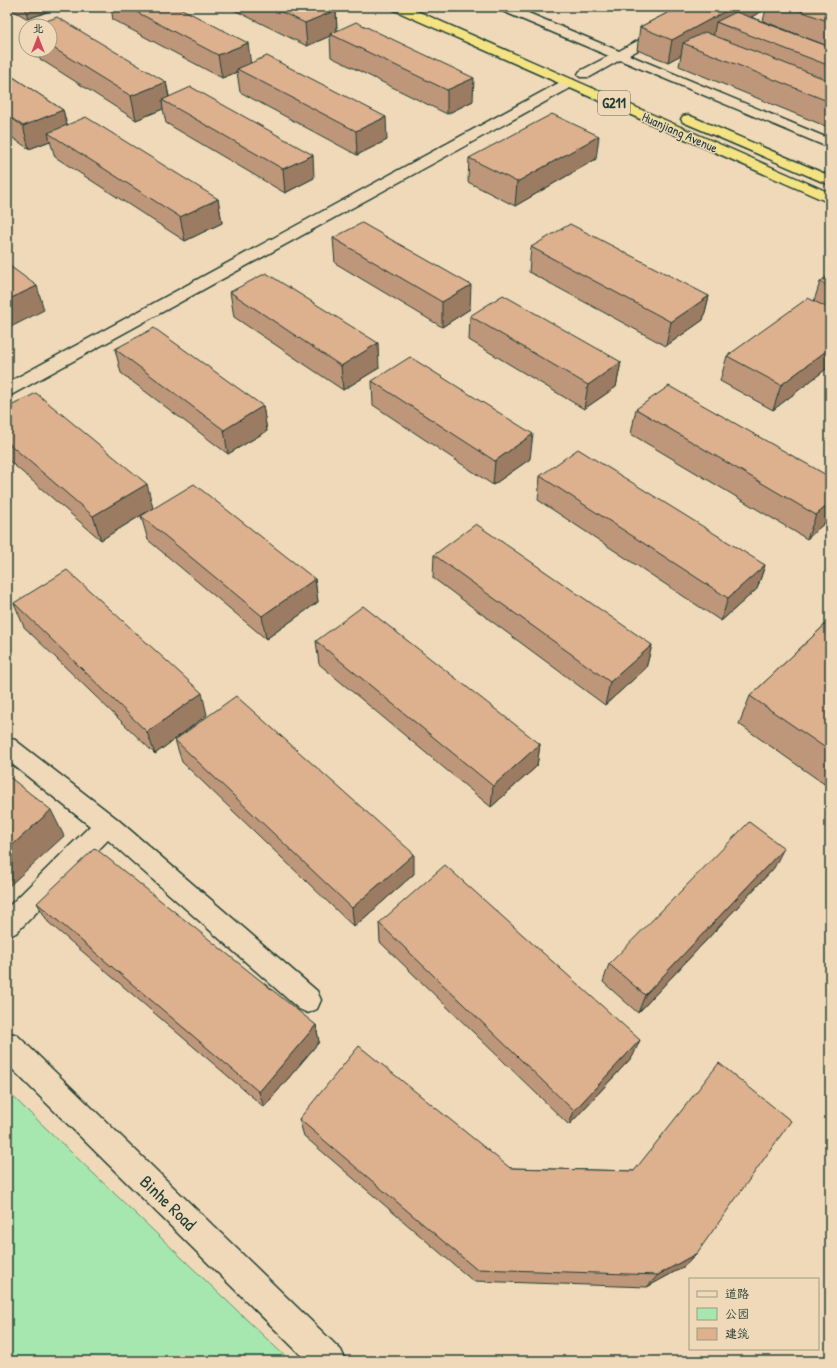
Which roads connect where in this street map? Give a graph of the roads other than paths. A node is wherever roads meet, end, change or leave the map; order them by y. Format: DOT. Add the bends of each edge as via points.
graph roads {
  1 [pos="398,7"];
  2 [pos="504,7"];
  3 [pos="708,7"];
  4 [pos="619,56"];
  5 [pos="585,74"];
  6 [pos="570,75"];
  7 [pos="599,80"];
  8 [pos="679,115"];
  9 [pos="830,144"];
  10 [pos="830,181"];
  11 [pos="830,199"];
  12 [pos="7,390"];
  13 [pos="7,747"];
  14 [pos="107,825"];
  15 [pos="7,925"];
  16 [pos="308,1000"];
  17 [pos="7,1046"];
  18 [pos="330,1361"];
  1 -- 6 [label="highway, Huanjiang Avenue / G211"];
  2 -- 4 [label="street"];
  3 -- 4 [label="street"];
  4 -- 5 [label="street"];
  4 -- 9 [label="street"];
  5 -- 6 [label="highway, Huanjiang Avenue / G211"];
  5 -- 7 [label="highway, Huanjiang Avenue / G211"];
  6 -- 11 [label="highway, Huanjiang Avenue / G211"];
  6 -- 12 [label="street"];
  8 -- 10 [label="highway, Huanjiang Avenue"];
  13 -- 14 [label="street"];
  14 -- 15 [label="street"];
  14 -- 16 [label="street"];
  17 -- 18 [label="street, Binhe Road"];
}
